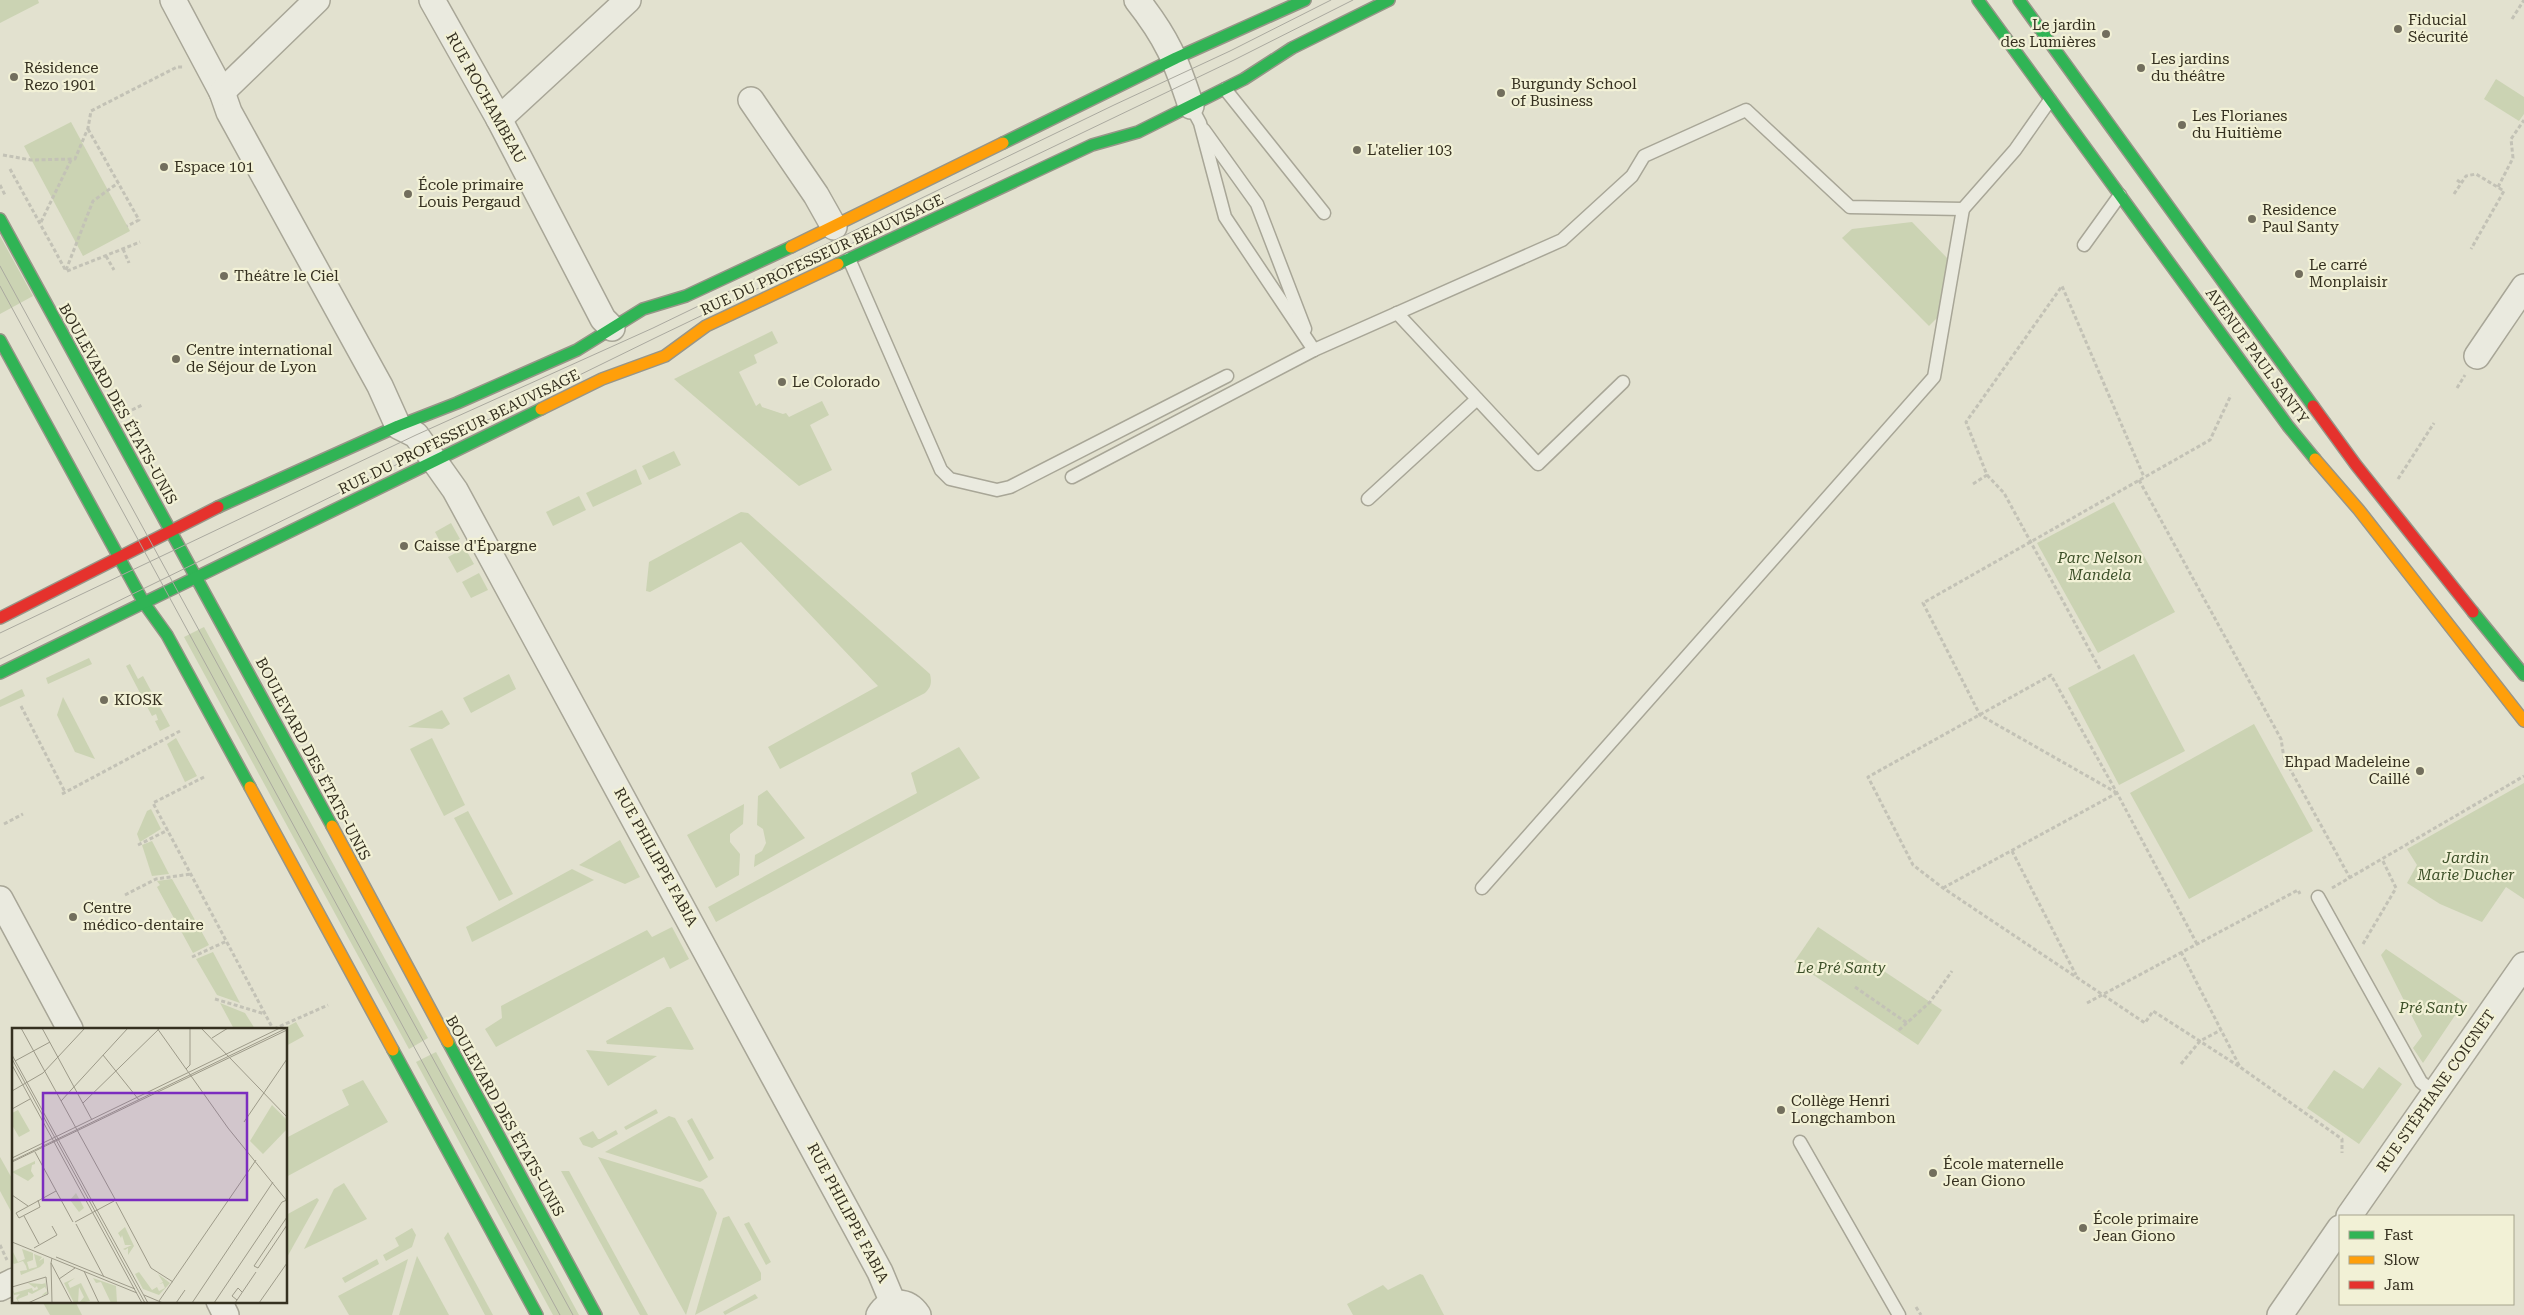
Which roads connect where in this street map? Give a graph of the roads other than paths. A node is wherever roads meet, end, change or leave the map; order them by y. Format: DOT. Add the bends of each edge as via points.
graph roads {
  1 [pos="173,0"];
  2 [pos="317,0"];
  3 [pos="432,0"];
  4 [pos="628,0"];
  5 [pos="1137,0"];
  6 [pos="1305,0"];
  7 [pos="1389,0"];
  8 [pos="1978,0"];
  9 [pos="2019,0"];
  10 [pos="1176,58"];
  11 [pos="1225,89"];
  12 [pos="222,92"];
  13 [pos="751,100"];
  14 [pos="2050,100"];
  15 [pos="1195,115"];
  16 [pos="499,118"];
  17 [pos="2120,195"];
  18 [pos="1963,209"];
  19 [pos="1324,213"];
  20 [pos="0,219"];
  21 [pos="834,227"];
  22 [pos="2084,245"];
  23 [pos="849,259"];
  24 [pos="2524,287"];
  25 [pos="1397,313"];
  26 [pos="612,328"];
  27 [pos="0,340"];
  28 [pos="1314,350"];
  29 [pos="2477,356"];
  30 [pos="1227,376"];
  31 [pos="1623,382"];
  32 [pos="1477,399"];
  33 [pos="398,426"];
  34 [pos="436,461"];
  35 [pos="1072,477"];
  36 [pos="1368,499"];
  37 [pos="171,531"];
  38 [pos="120,558"];
  39 [pos="196,578"];
  40 [pos="144,604"];
  41 [pos="0,618"];
  42 [pos="0,673"];
  43 [pos="2524,675"];
  44 [pos="2524,720"];
  45 [pos="1482,888"];
  46 [pos="2318,897"];
  47 [pos="0,899"];
  48 [pos="2524,965"];
  49 [pos="69,1028"];
  50 [pos="2435,1093"];
  51 [pos="1800,1142"];
  52 [pos="2349,1215"];
  53 [pos="2339,1229"];
  54 [pos="12,1282"];
  55 [pos="0,1288"];
  56 [pos="220,1302"];
  57 [pos="886,1309"];
  58 [pos="226,1315"];
  59 [pos="537,1315"];
  60 [pos="596,1315"];
  61 [pos="918,1315"];
  62 [pos="1899,1315"];
  63 [pos="2280,1315"];
  1 -- 12 [label="street"];
  2 -- 12 [label="street"];
  3 -- 16 [label="street, RUE ROCHAMBEAU"];
  4 -- 16 [label="street"];
  5 -- 10 [label="street"];
  6 -- 10 [label="main road, RUE DU PROFESSEUR BEAUVISAGE"];
  7 -- 11 [label="main road, RUE DU PROFESSEUR BEAUVISAGE" via="1292,48"];
  8 -- 14 [label="main road, AVENUE PAUL SANTY"];
  9 -- 43 [label="main road, AVENUE PAUL SANTY" via="2384,500"];
  10 -- 15 [label="street"];
  10 -- 21 [label="main road, RUE DU PROFESSEUR BEAUVISAGE"];
  11 -- 15 [label="main road, RUE DU PROFESSEUR BEAUVISAGE"];
  11 -- 19 [label="lane"];
  12 -- 33 [label="street" via="229,112 380,386"];
  13 -- 21 [label="street"];
  14 -- 17 [label="main road, AVENUE PAUL SANTY"];
  14 -- 18 [label="lane" via="2015,150"];
  15 -- 23 [label="main road, RUE DU PROFESSEUR BEAUVISAGE" via="1092,144"];
  15 -- 28 [label="lane" via="1257,204"];
  15 -- 28 [label="lane" via="1225,217"];
  16 -- 26 [label="street, RUE ROCHAMBEAU" via="603,319"];
  17 -- 22 [label="lane"];
  17 -- 44 [label="main road, AVENUE PAUL SANTY" via="2288,426 2360,510"];
  18 -- 25 [label="lane" via="1850,207 1746,110 1644,156 1632,176 1562,240"];
  18 -- 45 [label="lane" via="1934,377"];
  20 -- 37 [label="main road, BOULEVARD DES ÉTATS-UNIS"];
  21 -- 26 [label="main road, RUE DU PROFESSEUR BEAUVISAGE" via="686,296 643,309"];
  23 -- 30 [label="lane" via="942,470 950,479 997,490 1010,487"];
  23 -- 34 [label="main road, RUE DU PROFESSEUR BEAUVISAGE" via="706,326 665,356 602,378"];
  24 -- 29 [label="street"];
  25 -- 28 [label="lane"];
  25 -- 32 [label="lane"];
  26 -- 33 [label="main road, RUE DU PROFESSEUR BEAUVISAGE" via="577,350"];
  27 -- 38 [label="main road"];
  28 -- 35 [label="lane"];
  31 -- 32 [label="lane" via="1538,464"];
  32 -- 36 [label="lane"];
  33 -- 34 [label="street, RUE PHILIPPE FABIA" via="416,435"];
  33 -- 37 [label="main road, RUE DU PROFESSEUR BEAUVISAGE"];
  34 -- 39 [label="main road, RUE DU PROFESSEUR BEAUVISAGE"];
  34 -- 57 [label="street, RUE PHILIPPE FABIA" via="455,490 700,937 880,1272"];
  37 -- 38 [label="main road, RUE DU PROFESSEUR BEAUVISAGE"];
  37 -- 39 [label="main road, BOULEVARD DES ÉTATS-UNIS"];
  38 -- 40 [label="main road"];
  38 -- 41 [label="main road, RUE DU PROFESSEUR BEAUVISAGE"];
  39 -- 40 [label="main road, RUE DU PROFESSEUR BEAUVISAGE"];
  39 -- 60 [label="main road, BOULEVARD DES ÉTATS-UNIS"];
  40 -- 42 [label="main road, RUE DU PROFESSEUR BEAUVISAGE"];
  40 -- 59 [label="main road" via="167,635"];
  46 -- 50 [label="lane" via="2421,1082"];
  47 -- 49 [label="street"];
  48 -- 50 [label="street, RUE STÉPHANE COIGNET"];
  50 -- 52 [label="street, RUE STÉPHANE COIGNET"];
  51 -- 62 [label="lane"];
  53 -- 63 [label="street"];
  54 -- 55 [label="street"];
  56 -- 58 [label="street"];
  57 -- 61 [label="street" via="908,1305"];
}
